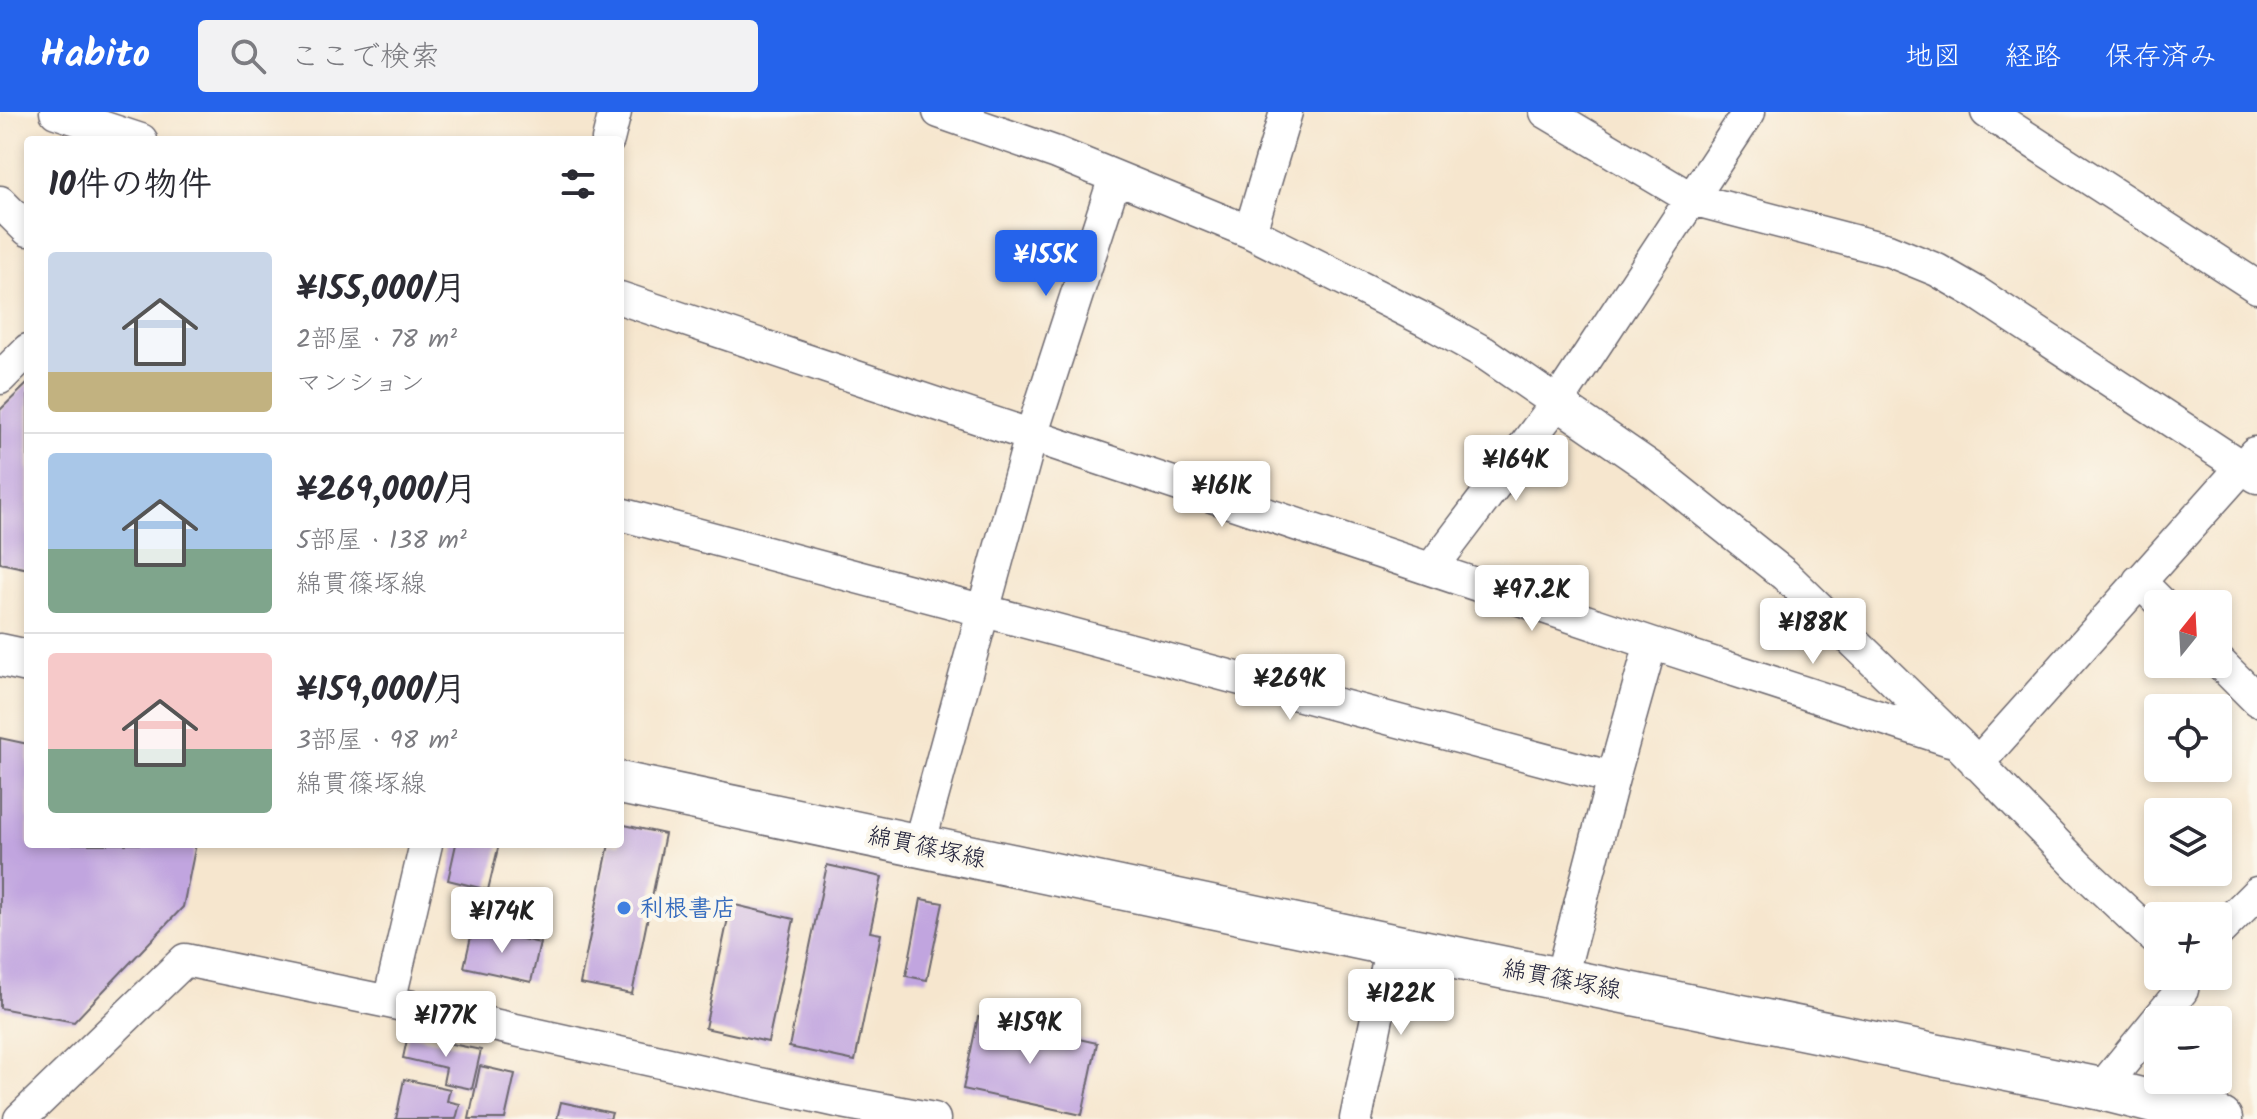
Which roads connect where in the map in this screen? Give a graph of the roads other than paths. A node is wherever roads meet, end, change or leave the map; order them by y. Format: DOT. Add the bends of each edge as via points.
graph roads {
  1 [pos="56,112"];
  2 [pos="615,112"];
  3 [pos="939,112"];
  4 [pos="1286,112"];
  5 [pos="1546,112"];
  6 [pos="1749,112"];
  7 [pos="1987,112"];
  8 [pos="129,136"];
  9 [pos="609,136"];
  10 [pos="1115,177"];
  11 [pos="1692,199"];
  12 [pos="0,202"];
  13 [pos="24,226"];
  14 [pos="1250,232"];
  15 [pos="2257,287"];
  16 [pos="624,299"];
  17 [pos="24,354"];
  18 [pos="0,378"];
  19 [pos="1557,403"];
  20 [pos="1031,436"];
  21 [pos="2253,465"];
  22 [pos="624,515"];
  23 [pos="1431,569"];
  24 [pos="2139,581"];
  25 [pos="2148,590"];
  26 [pos="982,611"];
  27 [pos="1651,643"];
  28 [pos="0,655"];
  29 [pos="24,660"];
  30 [pos="2232,675"];
  31 [pos="2257,700"];
  32 [pos="1967,753"];
  33 [pos="1613,778"];
  34 [pos="624,784"];
  35 [pos="919,845"];
  36 [pos="425,848"];
  37 [pos="2257,893"];
  38 [pos="2232,918"];
  39 [pos="2144,928"];
  40 [pos="1392,945"];
  41 [pos="1561,978"];
  42 [pos="2182,990"];
  43 [pos="389,1002"];
  44 [pos="2101,1089"];
  45 [pos="0,1105"];
  46 [pos="835,1110"];
  47 [pos="13,1119"];
  48 [pos="20,1119"];
  49 [pos="934,1119"];
  50 [pos="1356,1119"];
  51 [pos="2221,1119"];
  1 -- 8 [label="street"];
  2 -- 9 [label="street"];
  3 -- 10 [label="street"];
  4 -- 14 [label="street"];
  5 -- 11 [label="street"];
  6 -- 11 [label="street"];
  7 -- 15 [label="street"];
  10 -- 14 [label="street"];
  10 -- 20 [label="street"];
  11 -- 19 [label="street"];
  11 -- 21 [label="street" via="1888,250 1937,270"];
  12 -- 13 [label="street"];
  14 -- 19 [label="street" via="1483,352"];
  16 -- 20 [label="street"];
  17 -- 18 [label="street"];
  19 -- 23 [label="street"];
  19 -- 32 [label="street" via="1650,467 1785,575"];
  20 -- 23 [label="street"];
  20 -- 26 [label="street"];
  21 -- 24 [label="street"];
  22 -- 26 [label="street"];
  23 -- 27 [label="street"];
  24 -- 25 [label="street"];
  24 -- 32 [label="street"];
  26 -- 33 [label="street"];
  26 -- 35 [label="street"];
  27 -- 32 [label="street"];
  27 -- 33 [label="street"];
  28 -- 29 [label="main road"];
  30 -- 31 [label="street"];
  32 -- 39 [label="street"];
  33 -- 41 [label="street"];
  34 -- 35 [label="main road, 綿貫篠塚線"];
  35 -- 40 [label="main road, 綿貫篠塚線"];
  36 -- 43 [label="street"];
  37 -- 38 [label="street"];
  40 -- 41 [label="main road, 綿貫篠塚線"];
  40 -- 50 [label="street"];
  41 -- 44 [label="main road, 綿貫篠塚線"];
  42 -- 44 [label="street"];
  43 -- 46 [label="street"];
  43 -- 48 [label="street" via="185,960"];
  44 -- 51 [label="main road, 綿貫篠塚線"];
  45 -- 47 [label="street"];
  46 -- 49 [label="street"];
}
